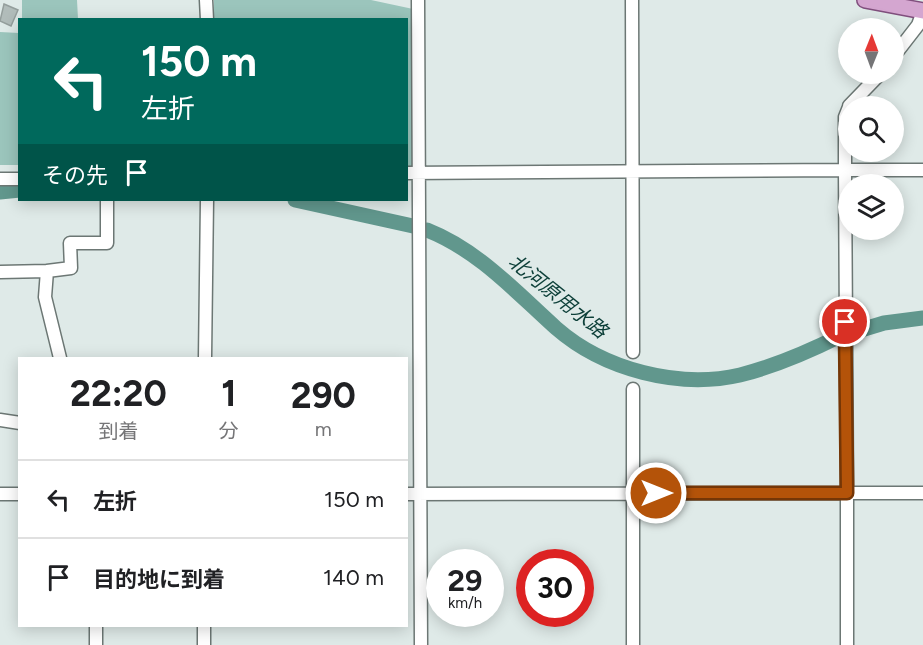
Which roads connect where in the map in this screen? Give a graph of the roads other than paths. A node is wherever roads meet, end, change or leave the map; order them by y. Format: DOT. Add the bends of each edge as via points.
graph roads {
  1 [pos="206,0"];
  2 [pos="418,0"];
  3 [pos="632,0"];
  4 [pos="865,0"];
  5 [pos="923,11"];
  6 [pos="207,18"];
  7 [pos="904,43"];
  8 [pos="870,84"];
  9 [pos="859,96"];
  10 [pos="845,162"];
  11 [pos="845,170"];
  12 [pos="923,171"];
  13 [pos="413,173"];
  14 [pos="633,173"];
  15 [pos="0,179"];
  16 [pos="18,179"];
  17 [pos="106,201"];
  18 [pos="207,201"];
  19 [pos="46,271"];
  20 [pos="0,272"];
  21 [pos="633,352"];
  22 [pos="60,357"];
  23 [pos="205,357"];
  24 [pos="633,389"];
  25 [pos="0,420"];
  26 [pos="18,423"];
  27 [pos="632,493"];
  28 [pos="847,493"];
  29 [pos="923,493"];
  30 [pos="18,494"];
  31 [pos="408,494"];
  32 [pos="420,494"];
  33 [pos="0,495"];
  34 [pos="96,627"];
  35 [pos="204,627"];
  36 [pos="96,645"];
  37 [pos="204,645"];
  38 [pos="422,645"];
  39 [pos="633,645"];
  40 [pos="847,645"];
  1 -- 6 [label="street"];
  2 -- 13 [label="street"];
  3 -- 14 [label="street"];
  4 -- 5 [label="main road"];
  5 -- 7 [label="street"];
  8 -- 9 [label="street"];
  10 -- 11 [label="street"];
  11 -- 12 [label="street"];
  11 -- 14 [label="street"];
  11 -- 28 [label="street"];
  13 -- 14 [label="street"];
  13 -- 32 [label="street"];
  14 -- 21 [label="street"];
  15 -- 16 [label="street"];
  17 -- 19 [label="street" via="107,243 70,243 72,268"];
  18 -- 23 [label="street"];
  19 -- 20 [label="street"];
  19 -- 22 [label="street" via="45,297"];
  24 -- 27 [label="street"];
  25 -- 26 [label="street"];
  27 -- 28 [label="street"];
  27 -- 32 [label="street"];
  27 -- 39 [label="street"];
  28 -- 29 [label="street"];
  28 -- 40 [label="street"];
  30 -- 33 [label="street"];
  31 -- 32 [label="street"];
  32 -- 38 [label="street"];
  34 -- 36 [label="street"];
  35 -- 37 [label="street"];
}
